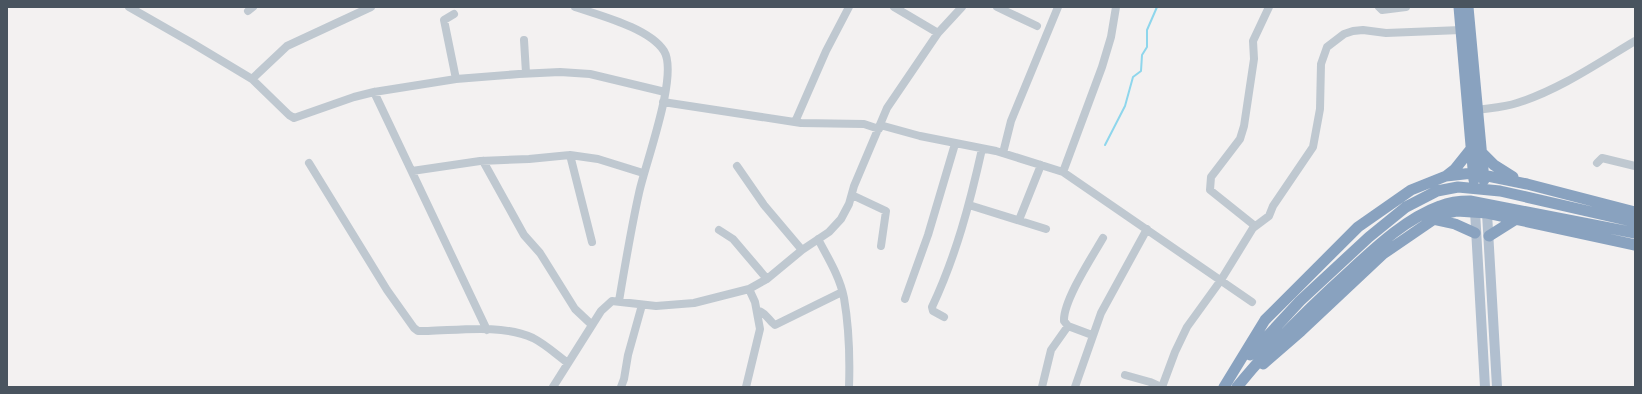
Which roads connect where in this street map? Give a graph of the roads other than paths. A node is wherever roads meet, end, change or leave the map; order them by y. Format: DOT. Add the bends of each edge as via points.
graph roads {
  1 [pos="129,7"];
  2 [pos="575,7"];
  3 [pos="849,7"];
  4 [pos="894,7"];
  5 [pos="962,7"];
  6 [pos="997,7"];
  7 [pos="1058,7"];
  8 [pos="1116,7"];
  9 [pos="1269,7"];
  10 [pos="1380,7"];
  11 [pos="1406,7"];
  12 [pos="1459,7"];
  13 [pos="1468,7"];
  14 [pos="366,8"];
  15 [pos="454,14"];
  16 [pos="1037,26"];
  17 [pos="1461,30"];
  18 [pos="938,32"];
  19 [pos="524,40"];
  20 [pos="1635,41"];
  21 [pos="526,74"];
  22 [pos="252,79"];
  23 [pos="456,79"];
  24 [pos="374,92"];
  25 [pos="665,92"];
  26 [pos="663,102"];
  27 [pos="1478,110"];
  28 [pos="795,122"];
  29 [pos="879,127"];
  30 [pos="955,144"];
  31 [pos="982,149"];
  32 [pos="1470,149"];
  33 [pos="1003,153"];
  34 [pos="1482,153"];
  35 [pos="570,155"];
  36 [pos="483,160"];
  37 [pos="309,163"];
  38 [pos="1596,163"];
  39 [pos="1041,165"];
  40 [pos="737,166"];
  41 [pos="1635,166"];
  42 [pos="412,171"];
  43 [pos="1063,172"];
  44 [pos="643,173"];
  45 [pos="1478,173"];
  46 [pos="1446,176"];
  47 [pos="1526,184"];
  48 [pos="852,195"];
  49 [pos="969,205"];
  50 [pos="1475,211"];
  51 [pos="1635,212"];
  52 [pos="1487,213"];
  53 [pos="1432,219"];
  54 [pos="1516,219"];
  55 [pos="1019,220"];
  56 [pos="1635,222"];
  57 [pos="1255,226"];
  58 [pos="1046,229"];
  59 [pos="1147,229"];
  60 [pos="719,230"];
  61 [pos="1475,233"];
  62 [pos="1635,233"];
  63 [pos="1488,236"];
  64 [pos="1103,238"];
  65 [pos="818,239"];
  66 [pos="592,242"];
  67 [pos="1635,245"];
  68 [pos="881,246"];
  69 [pos="802,250"];
  70 [pos="767,279"];
  71 [pos="1221,280"];
  72 [pos="750,288"];
  73 [pos="842,292"];
  74 [pos="905,299"];
  75 [pos="620,301"];
  76 [pos="1252,302"];
  77 [pos="642,305"];
  78 [pos="757,310"];
  79 [pos="944,317"];
  80 [pos="592,325"];
  81 [pos="1068,326"];
  82 [pos="487,330"];
  83 [pos="1092,335"];
  84 [pos="568,364"];
  85 [pos="1125,375"];
  86 [pos="553,387"];
  87 [pos="621,387"];
  88 [pos="746,387"];
  89 [pos="849,387"];
  90 [pos="1042,387"];
  91 [pos="1075,387"];
  92 [pos="1161,387"];
  93 [pos="1224,387"];
  94 [pos="1237,387"];
  95 [pos="1485,387"];
  96 [pos="1497,387"];
  1 -- 22 [label="street"];
  2 -- 25 [label="street" via="628,25 658,45 667,58"];
  3 -- 28 [label="street" via="826,50"];
  4 -- 18 [label="street"];
  5 -- 18 [label="street"];
  6 -- 16 [label="street"];
  7 -- 33 [label="street" via="1011,121"];
  8 -- 43 [label="street" via="1102,67"];
  9 -- 57 [label="street" via="1253,41 1254,59 1240,139 1216,169 1209,185 1210,190"];
  10 -- 11 [label="street" via="1387,10"];
  12 -- 17 [label="highway"];
  13 -- 27 [label="highway"];
  14 -- 22 [label="street" via="287,46"];
  15 -- 23 [label="street" via="444,20"];
  17 -- 32 [label="highway"];
  17 -- 57 [label="street" via="1386,33 1353,31 1344,34 1327,47 1321,64 1320,109 1313,148 1273,206 1269,216"];
  18 -- 29 [label="street" via="887,108"];
  19 -- 21 [label="street"];
  20 -- 27 [label="street" via="1554,87 1518,103"];
  21 -- 23 [label="street"];
  21 -- 25 [label="street" via="590,74"];
  22 -- 24 [label="street" via="294,118"];
  23 -- 24 [label="street"];
  24 -- 42 [label="street"];
  25 -- 26 [label="street"];
  26 -- 28 [label="street"];
  26 -- 44 [label="street"];
  27 -- 34 [label="highway"];
  28 -- 29 [label="street" via="864,124"];
  29 -- 30 [label="street"];
  29 -- 48 [label="street"];
  30 -- 31 [label="street"];
  30 -- 74 [label="street" via="928,235"];
  31 -- 33 [label="street"];
  31 -- 49 [label="street"];
  32 -- 45 [label="highway"];
  32 -- 46 [label="highway" via="1455,169"];
  33 -- 39 [label="street"];
  34 -- 45 [label="highway"];
  34 -- 47 [label="highway" via="1504,172"];
  35 -- 36 [label="street" via="529,160"];
  35 -- 44 [label="street" via="598,158"];
  35 -- 66 [label="street"];
  36 -- 42 [label="street"];
  36 -- 80 [label="street" via="524,235 540,253 575,310"];
  37 -- 82 [label="street" via="387,290 414,328 428,332"];
  38 -- 41 [label="street" via="1602,158"];
  39 -- 43 [label="street"];
  39 -- 55 [label="street"];
  40 -- 69 [label="street" via="764,205"];
  42 -- 82 [label="street"];
  43 -- 59 [label="street"];
  44 -- 75 [label="street"];
  45 -- 46 [label="highway"];
  45 -- 47 [label="highway"];
  45 -- 50 [label="highway"];
  45 -- 52 [label="highway"];
  46 -- 93 [label="highway" via="1410,190 1358,227 1265,320"];
  47 -- 51 [label="highway"];
  48 -- 65 [label="street" via="841,220"];
  48 -- 68 [label="street" via="886,211"];
  49 -- 55 [label="street"];
  49 -- 79 [label="street" via="951,263 932,307 933,311"];
  50 -- 52 [label="highway"];
  50 -- 53 [label="highway" via="1457,211"];
  50 -- 61 [label="main road"];
  52 -- 54 [label="highway"];
  52 -- 63 [label="main road"];
  53 -- 61 [label="highway" via="1455,224"];
  53 -- 94 [label="highway" via="1383,254"];
  54 -- 63 [label="highway"];
  54 -- 67 [label="highway"];
  55 -- 58 [label="street"];
  56 -- 93 [label="highway" via="1500,191 1458,187 1436,191 1406,208 1369,237 1300,300"];
  57 -- 71 [label="street"];
  59 -- 71 [label="street"];
  59 -- 83 [label="street" via="1109,296"];
  60 -- 70 [label="street" via="733,239"];
  61 -- 95 [label="main road"];
  62 -- 94 [label="highway" via="1470,201 1440,206 1417,217 1373,250 1309,308"];
  63 -- 96 [label="main road"];
  64 -- 81 [label="street" via="1072,295 1064,316"];
  65 -- 69 [label="street"];
  65 -- 73 [label="street"];
  69 -- 70 [label="street"];
  70 -- 72 [label="street"];
  71 -- 76 [label="street"];
  71 -- 92 [label="street" via="1188,327"];
  72 -- 77 [label="street" via="694,303"];
  72 -- 78 [label="street"];
  73 -- 78 [label="street" via="775,325 765,313"];
  73 -- 89 [label="street" via="848,332"];
  75 -- 77 [label="street"];
  75 -- 80 [label="street" via="612,302 600,311"];
  77 -- 87 [label="street"];
  78 -- 88 [label="street" via="760,329"];
  80 -- 84 [label="street"];
  81 -- 83 [label="street"];
  81 -- 90 [label="street" via="1051,350"];
  82 -- 84 [label="street" via="534,338"];
  83 -- 91 [label="street"];
  84 -- 86 [label="street"];
  85 -- 92 [label="street"];
}
